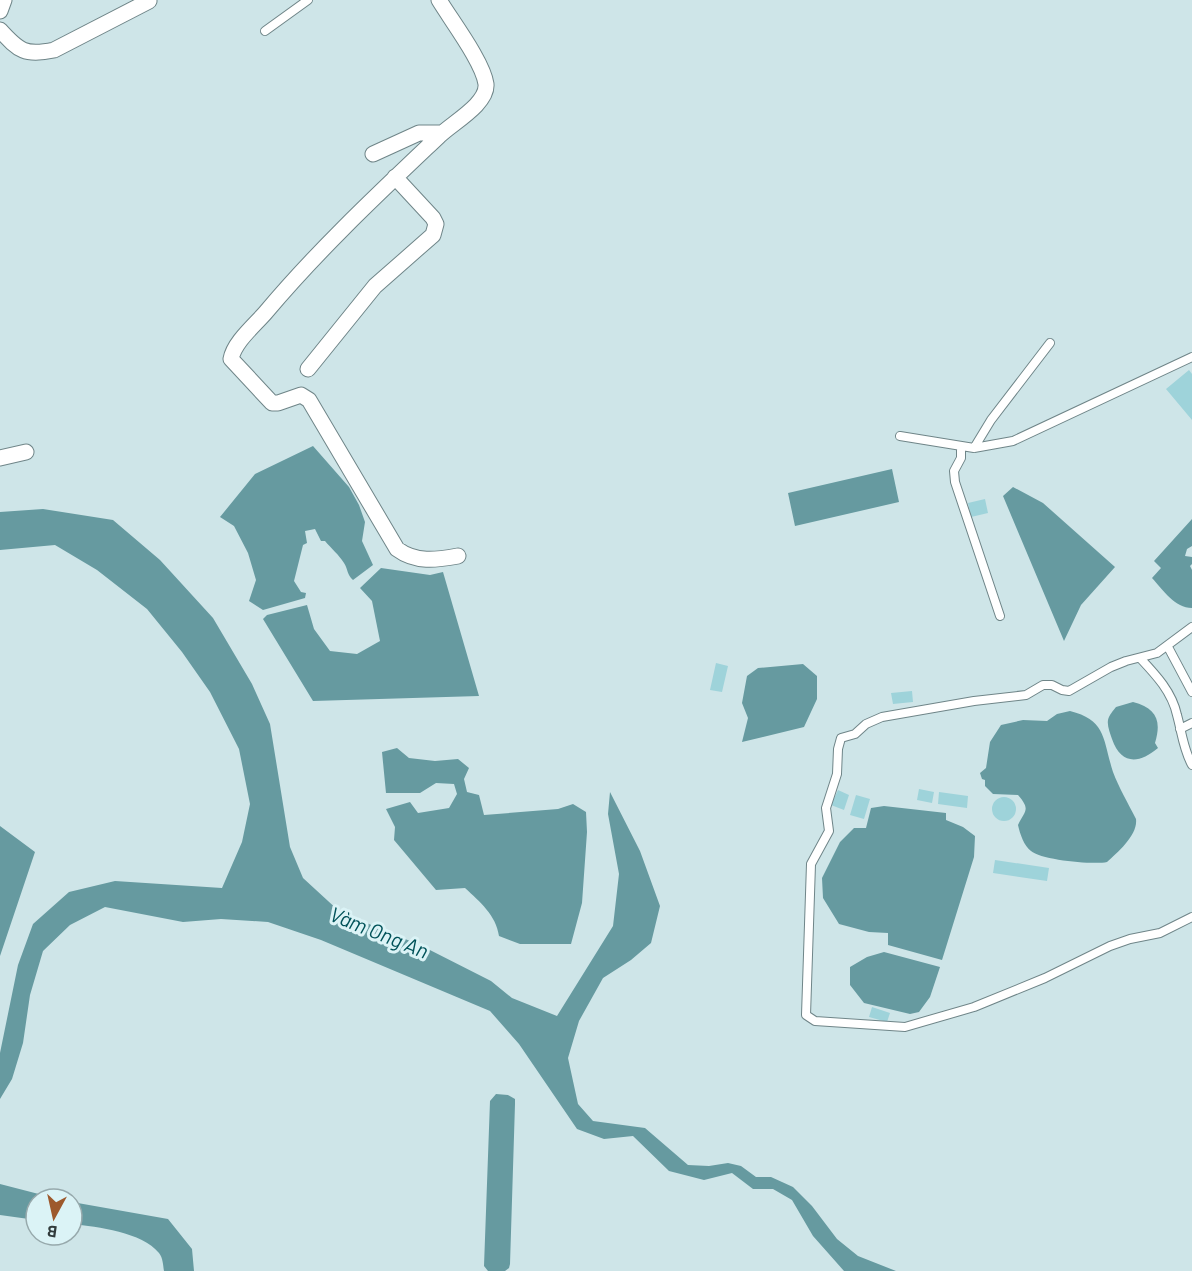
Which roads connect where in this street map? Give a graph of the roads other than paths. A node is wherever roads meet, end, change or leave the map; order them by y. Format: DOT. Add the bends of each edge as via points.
graph roads {
  1 [pos="4,0"];
  2 [pos="308,0"];
  3 [pos="439,0"];
  4 [pos="149,1"];
  5 [pos="296,3"];
  6 [pos="0,11"];
  7 [pos="0,30"];
  8 [pos="265,31"];
  9 [pos="442,133"];
  10 [pos="373,154"];
  11 [pos="395,177"];
  12 [pos="1050,343"];
  13 [pos="1192,357"];
  14 [pos="308,369"];
  15 [pos="900,436"];
  16 [pos="961,446"];
  17 [pos="974,448"];
  18 [pos="26,452"];
  19 [pos="0,458"];
  20 [pos="458,556"];
  21 [pos="1000,616"];
  22 [pos="1192,627"];
  23 [pos="1168,647"];
  24 [pos="1141,659"];
  25 [pos="1192,692"];
  26 [pos="1192,723"];
  27 [pos="1180,729"];
  28 [pos="1192,765"];
  29 [pos="1192,917"];
  1 -- 6 [label="street"];
  2 -- 5 [label="lane"];
  3 -- 9 [label="street" via="481,69 486,85 473,109"];
  4 -- 7 [label="street" via="54,50 37,54 22,51"];
  5 -- 8 [label="lane"];
  9 -- 10 [label="street" via="419,133"];
  9 -- 11 [label="street"];
  11 -- 14 [label="street" via="433,218 433,235 375,286"];
  11 -- 20 [label="street" via="305,265 240,342 231,359 273,402 301,395 309,400 397,549 421,560"];
  12 -- 17 [label="lane"];
  13 -- 17 [label="lane" via="1013,441"];
  15 -- 16 [label="lane"];
  16 -- 17 [label="lane"];
  16 -- 21 [label="lane" via="955,482"];
  18 -- 19 [label="street"];
  22 -- 23 [label="lane"];
  23 -- 24 [label="lane"];
  23 -- 25 [label="lane"];
  24 -- 27 [label="lane" via="1171,696"];
  24 -- 29 [label="lane" via="1111,667 1069,691 1043,685 1026,695 882,717 841,738 837,774 826,808 829,831 811,864 807,1015 815,1021 905,1027 974,1007 1110,946 1160,933"];
  26 -- 27 [label="lane"];
  27 -- 28 [label="lane"];
}
